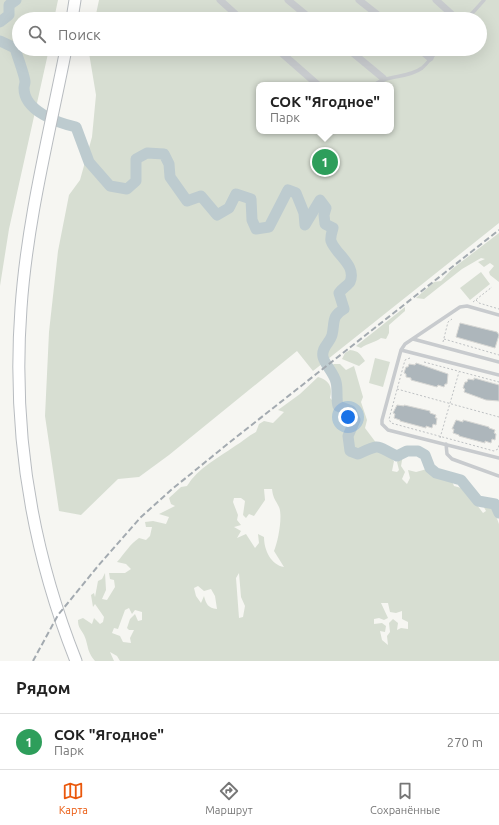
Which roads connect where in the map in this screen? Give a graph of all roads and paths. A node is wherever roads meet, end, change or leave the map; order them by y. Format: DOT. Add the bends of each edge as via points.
graph roads {
  1 [pos="75,0"];
  2 [pos="220,0"];
  3 [pos="288,0"];
  4 [pos="359,0"];
  5 [pos="436,0"];
  6 [pos="484,0"];
  7 [pos="73,12"];
  8 [pos="233,12"];
  9 [pos="303,12"];
  10 [pos="374,12"];
  11 [pos="449,12"];
  12 [pos="473,12"];
  13 [pos="65,56"];
  14 [pos="286,56"];
  15 [pos="356,56"];
  16 [pos="428,56"];
  17 [pos="430,58"];
  18 [pos="383,78"];
  19 [pos="315,82"];
  20 [pos="378,82"];
  21 [pos="476,300"];
  22 [pos="499,309"];
  23 [pos="499,315"];
  24 [pos="413,338"];
  25 [pos="444,339"];
  26 [pos="401,350"];
  27 [pos="499,355"];
  28 [pos="416,359"];
  29 [pos="423,361"];
  30 [pos="499,362"];
  31 [pos="461,365"];
  32 [pos="459,371"];
  33 [pos="499,375"];
  34 [pos="499,382"];
  35 [pos="391,388"];
  36 [pos="397,389"];
  37 [pos="450,404"];
  38 [pos="499,417"];
  39 [pos="440,436"];
  40 [pos="438,442"];
  41 [pos="446,444"];
  42 [pos="499,445"];
  43 [pos="499,458"];
  44 [pos="499,474"];
  45 [pos="76,661"];
  1 -- 7 [label="main road"];
  2 -- 8 [label="street"];
  3 -- 9 [label="street"];
  4 -- 10 [label="street"];
  5 -- 11 [label="street"];
  6 -- 12 [label="lane"];
  13 -- 45 [label="main road" via="28,250 21,307 18,382 22,453 36,533 58,615"];
  14 -- 19 [label="street"];
  15 -- 18 [label="street"];
  16 -- 17 [label="street"];
  17 -- 18 [label="lane" via="422,68 410,74"];
  18 -- 20 [label="lane"];
  21 -- 22 [label="path"];
  23 -- 24 [label="lane" via="460,306"];
  24 -- 26 [label="lane"];
  24 -- 30 [label="lane"];
  25 -- 27 [label="path"];
  26 -- 31 [label="lane"];
  26 -- 35 [label="lane"];
  28 -- 36 [label="path" via="405,360"];
  29 -- 32 [label="path"];
  31 -- 32 [label="path"];
  31 -- 33 [label="lane"];
  32 -- 34 [label="path"];
  32 -- 37 [label="path"];
  35 -- 36 [label="path"];
  35 -- 40 [label="lane" via="382,420 384,428"];
  36 -- 37 [label="path"];
  36 -- 39 [label="path" via="389,420 391,423"];
  37 -- 38 [label="path"];
  37 -- 39 [label="path"];
  39 -- 40 [label="path"];
  39 -- 42 [label="path" via="494,451"];
  40 -- 41 [label="lane"];
  41 -- 43 [label="lane"];
  41 -- 44 [label="lane" via="447,454 452,459"];
}
